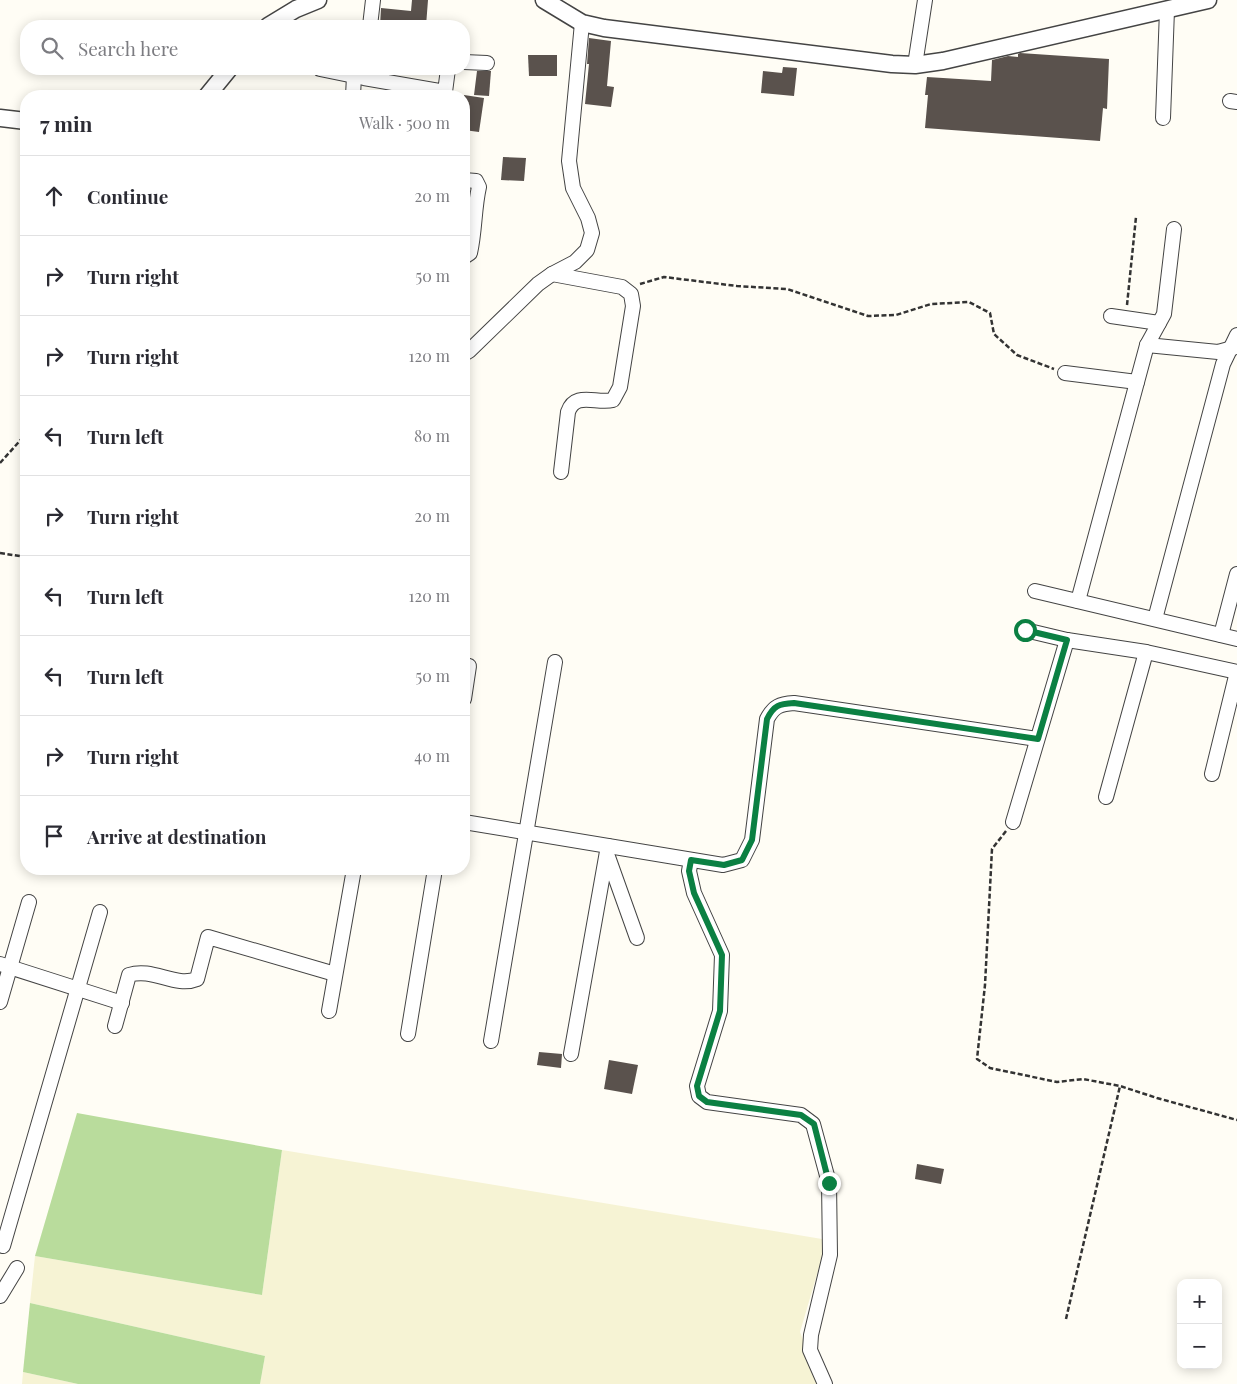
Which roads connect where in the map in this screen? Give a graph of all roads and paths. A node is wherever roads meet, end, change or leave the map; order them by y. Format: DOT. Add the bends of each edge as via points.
graph roads {
  1 [pos="318,0"];
  2 [pos="373,0"];
  3 [pos="544,0"];
  4 [pos="925,0"];
  5 [pos="1208,0"];
  6 [pos="1167,10"];
  7 [pos="278,20"];
  8 [pos="371,20"];
  9 [pos="582,23"];
  10 [pos="470,62"];
  11 [pos="487,63"];
  12 [pos="914,65"];
  13 [pos="224,75"];
  14 [pos="361,75"];
  15 [pos="366,75"];
  16 [pos="447,75"];
  17 [pos="212,90"];
  18 [pos="355,90"];
  19 [pos="436,90"];
  20 [pos="445,90"];
  21 [pos="0,118"];
  22 [pos="1163,118"];
  23 [pos="20,120"];
  24 [pos="470,180"];
  25 [pos="1136,217"];
  26 [pos="1174,229"];
  27 [pos="470,253"];
  28 [pos="552,274"];
  29 [pos="631,294"];
  30 [pos="1111,316"];
  31 [pos="1125,318"];
  32 [pos="1159,323"];
  33 [pos="1237,335"];
  34 [pos="1147,345"];
  35 [pos="1234,347"];
  36 [pos="470,348"];
  37 [pos="1064,373"];
  38 [pos="1138,382"];
  39 [pos="20,441"];
  40 [pos="0,463"];
  41 [pos="561,472"];
  42 [pos="0,553"];
  43 [pos="20,556"];
  44 [pos="1237,574"];
  45 [pos="1035,591"];
  46 [pos="1078,601"];
  47 [pos="1155,619"];
  48 [pos="1025,630"];
  49 [pos="1221,635"];
  50 [pos="1237,639"];
  51 [pos="1067,640"];
  52 [pos="1146,652"];
  53 [pos="555,662"];
  54 [pos="1237,672"];
  55 [pos="1038,739"];
  56 [pos="1212,774"];
  57 [pos="1106,796"];
  58 [pos="1013,822"];
  59 [pos="470,823"];
  60 [pos="526,832"];
  61 [pos="607,850"];
  62 [pos="691,860"];
  63 [pos="353,875"];
  64 [pos="434,875"];
  65 [pos="29,902"];
  66 [pos="100,912"];
  67 [pos="637,938"];
  68 [pos="5,966"];
  69 [pos="335,974"];
  70 [pos="78,989"];
  71 [pos="0,1002"];
  72 [pos="122,1003"];
  73 [pos="329,1011"];
  74 [pos="116,1026"];
  75 [pos="408,1034"];
  76 [pos="491,1041"];
  77 [pos="571,1054"];
  78 [pos="1120,1086"];
  79 [pos="1237,1120"];
  80 [pos="5,1220"];
  81 [pos="2,1246"];
  82 [pos="17,1268"];
  83 [pos="0,1296"];
  84 [pos="1066,1319"];
  85 [pos="825,1384"];
  1 -- 7 [label="street"];
  2 -- 8 [label="street"];
  3 -- 9 [label="street"];
  4 -- 12 [label="street"];
  5 -- 6 [label="street"];
  6 -- 12 [label="street"];
  6 -- 22 [label="street"];
  9 -- 12 [label="street"];
  9 -- 28 [label="street" via="569,161 573,188 592,233 587,250 575,262"];
  10 -- 11 [label="street"];
  13 -- 17 [label="street"];
  14 -- 18 [label="street"];
  15 -- 19 [label="street"];
  16 -- 20 [label="street"];
  21 -- 23 [label="street"];
  24 -- 27 [label="street" via="476,181 479,187"];
  25 -- 31 [label="path"];
  26 -- 32 [label="street" via="1164,314"];
  28 -- 29 [label="street" via="622,287"];
  28 -- 36 [label="street"];
  29 -- 37 [label="path" via="636,285 664,277 787,289 868,316 896,315 931,304 969,302 990,313 994,334 1017,355"];
  29 -- 41 [label="street" via="633,306 620,387 613,400 583,400 570,405"];
  30 -- 31 [label="street"];
  31 -- 32 [label="street"];
  32 -- 34 [label="street"];
  33 -- 35 [label="street"];
  34 -- 35 [label="street" via="1218,352"];
  34 -- 38 [label="street"];
  35 -- 47 [label="street" via="1223,364"];
  37 -- 38 [label="street"];
  38 -- 46 [label="street"];
  39 -- 40 [label="path"];
  42 -- 43 [label="path"];
  44 -- 49 [label="street"];
  45 -- 46 [label="street"];
  46 -- 47 [label="street"];
  47 -- 49 [label="street"];
  48 -- 51 [label="street"];
  49 -- 50 [label="street"];
  51 -- 52 [label="street"];
  51 -- 55 [label="street"];
  52 -- 54 [label="street"];
  52 -- 57 [label="street"];
  53 -- 60 [label="street"];
  54 -- 56 [label="street"];
  55 -- 58 [label="street"];
  55 -- 62 [label="street" via="794,703 782,704 772,709 767,719 752,840 742,860 724,865"];
  58 -- 78 [label="path" via="992,849 977,1059 990,1068 1058,1082 1083,1079"];
  59 -- 60 [label="street"];
  60 -- 61 [label="street"];
  60 -- 76 [label="street"];
  61 -- 62 [label="street"];
  61 -- 67 [label="street"];
  61 -- 77 [label="street"];
  62 -- 85 [label="street" via="689,871 694,893 722,955 720,1011 697,1086 699,1096 707,1102 801,1115 814,1124 829,1183 830,1255 810,1350"];
  63 -- 69 [label="street"];
  64 -- 75 [label="street"];
  65 -- 68 [label="street"];
  66 -- 70 [label="street"];
  68 -- 70 [label="street"];
  68 -- 71 [label="street"];
  69 -- 72 [label="street" via="208,937 197,979 188,982 139,971 129,975"];
  69 -- 73 [label="street"];
  70 -- 72 [label="street"];
  70 -- 80 [label="street"];
  72 -- 74 [label="street"];
  78 -- 79 [label="path"];
  78 -- 84 [label="path"];
  80 -- 81 [label="street"];
  82 -- 83 [label="street"];
}
